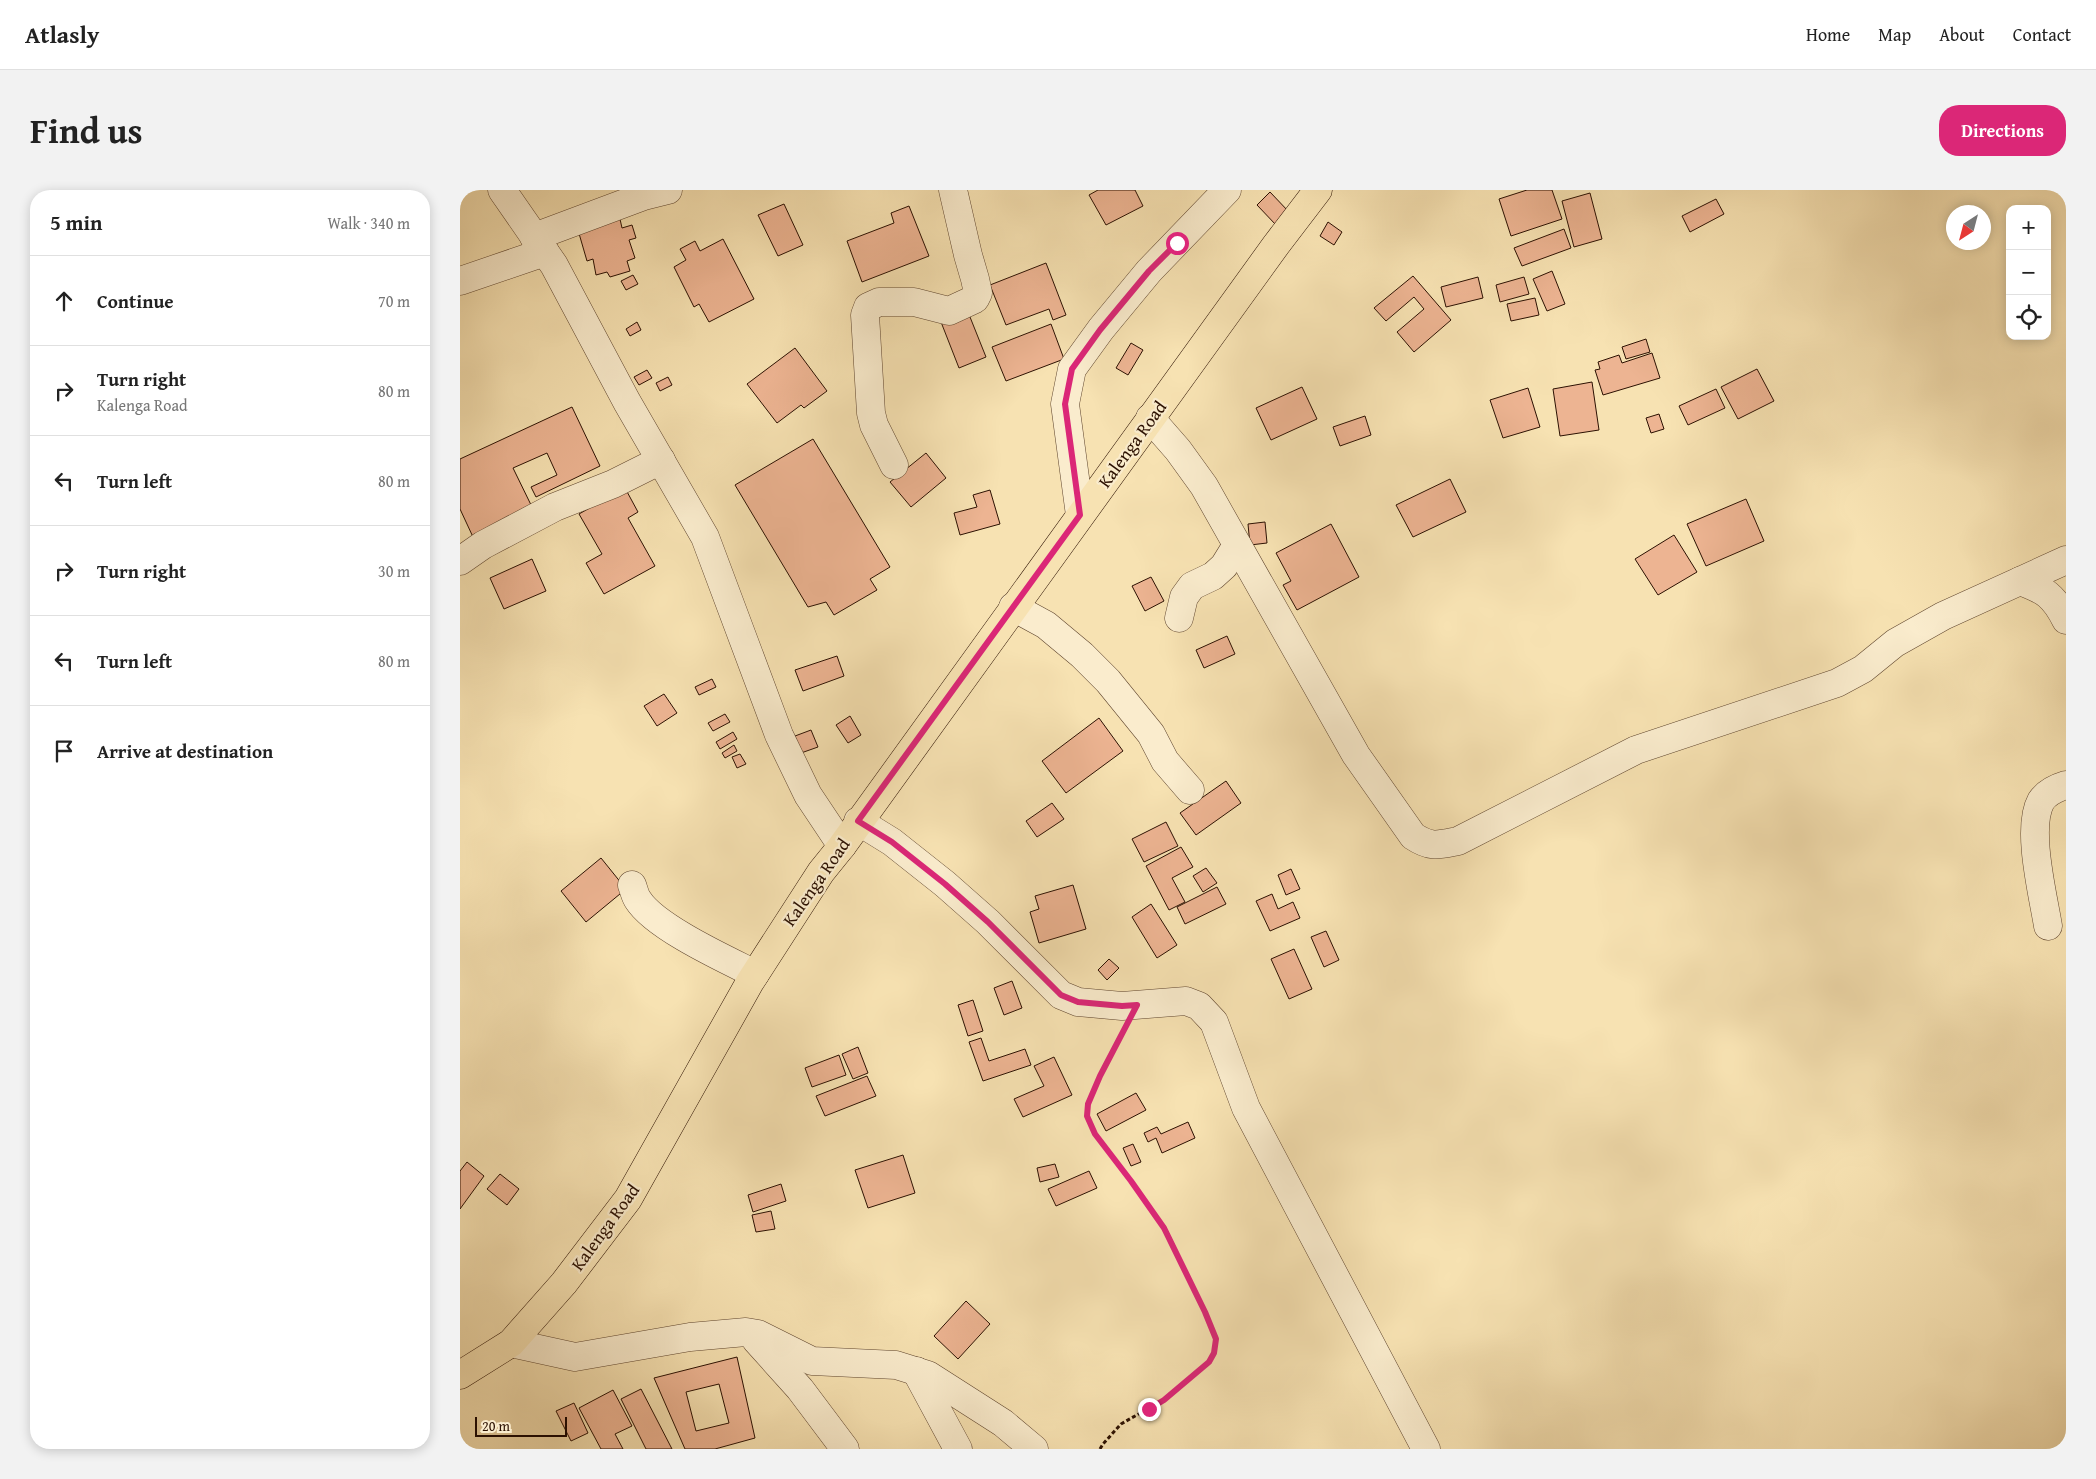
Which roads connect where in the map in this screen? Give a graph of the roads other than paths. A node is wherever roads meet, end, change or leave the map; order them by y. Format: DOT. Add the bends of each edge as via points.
graph roads {
  1 [pos="502,190"];
  2 [pos="668,190"];
  3 [pos="953,190"];
  4 [pos="1227,190"];
  5 [pos="1318,190"];
  6 [pos="540,245"];
  7 [pos="460,281"];
  8 [pos="1150,418"];
  9 [pos="661,460"];
  10 [pos="894,465"];
  11 [pos="1080,515"];
  12 [pos="1237,545"];
  13 [pos="2066,560"];
  14 [pos="460,561"];
  15 [pos="2066,568"];
  16 [pos="2020,581"];
  17 [pos="1013,607"];
  18 [pos="2062,613"];
  19 [pos="1179,618"];
  20 [pos="2066,785"];
  21 [pos="1190,790"];
  22 [pos="858,821"];
  23 [pos="842,846"];
  24 [pos="632,886"];
  25 [pos="2048,926"];
  26 [pos="755,974"];
  27 [pos="750,1333"];
  28 [pos="511,1343"];
  29 [pos="916,1371"];
  30 [pos="460,1375"];
  31 [pos="845,1449"];
  32 [pos="958,1449"];
  33 [pos="1034,1449"];
  34 [pos="1426,1449"];
  1 -- 6 [label="street"];
  2 -- 6 [label="street" via="644,196"];
  3 -- 10 [label="street" via="978,293 975,299 949,311 914,302 879,302 868,307 865,316 871,413"];
  4 -- 11 [label="street" via="1149,271 1072,369 1065,404"];
  5 -- 8 [label="main road, Kalenga Road"];
  6 -- 7 [label="street"];
  6 -- 9 [label="street"];
  8 -- 11 [label="main road, Kalenga Road"];
  8 -- 12 [label="street" via="1204,486"];
  9 -- 14 [label="street" via="555,507"];
  9 -- 23 [label="street" via="705,538 779,735 808,795"];
  11 -- 17 [label="main road, Kalenga Road"];
  12 -- 16 [label="street" via="1356,755 1413,836 1438,846 1458,841 1636,750 1837,684 1862,669 1895,642"];
  12 -- 19 [label="street" via="1224,566 1213,576 1192,586 1184,597"];
  13 -- 16 [label="street"];
  15 -- 18 [label="street" via="2059,582"];
  16 -- 18 [label="street" via="2051,596"];
  17 -- 21 [label="street" via="1046,625 1108,680 1151,734 1165,761"];
  17 -- 22 [label="main road, Kalenga Road"];
  20 -- 25 [label="street" via="2051,790 2035,815 2034,832"];
  22 -- 23 [label="main road, Kalenga Road"];
  22 -- 34 [label="street" via="892,842 945,884 1061,995 1078,1002 1122,1006 1186,1001 1199,1006 1214,1022 1246,1108"];
  23 -- 26 [label="main road, Kalenga Road" via="821,872"];
  24 -- 26 [label="street" via="638,900 660,920 704,949"];
  26 -- 28 [label="main road, Kalenga Road" via="628,1199 564,1283"];
  27 -- 28 [label="street" via="690,1337 575,1357"];
  27 -- 29 [label="street" via="812,1361 896,1365"];
  27 -- 31 [label="street" via="800,1389"];
  28 -- 30 [label="main road, Kalenga Road"];
  29 -- 32 [label="street"];
  29 -- 33 [label="street" via="978,1406"];
}
